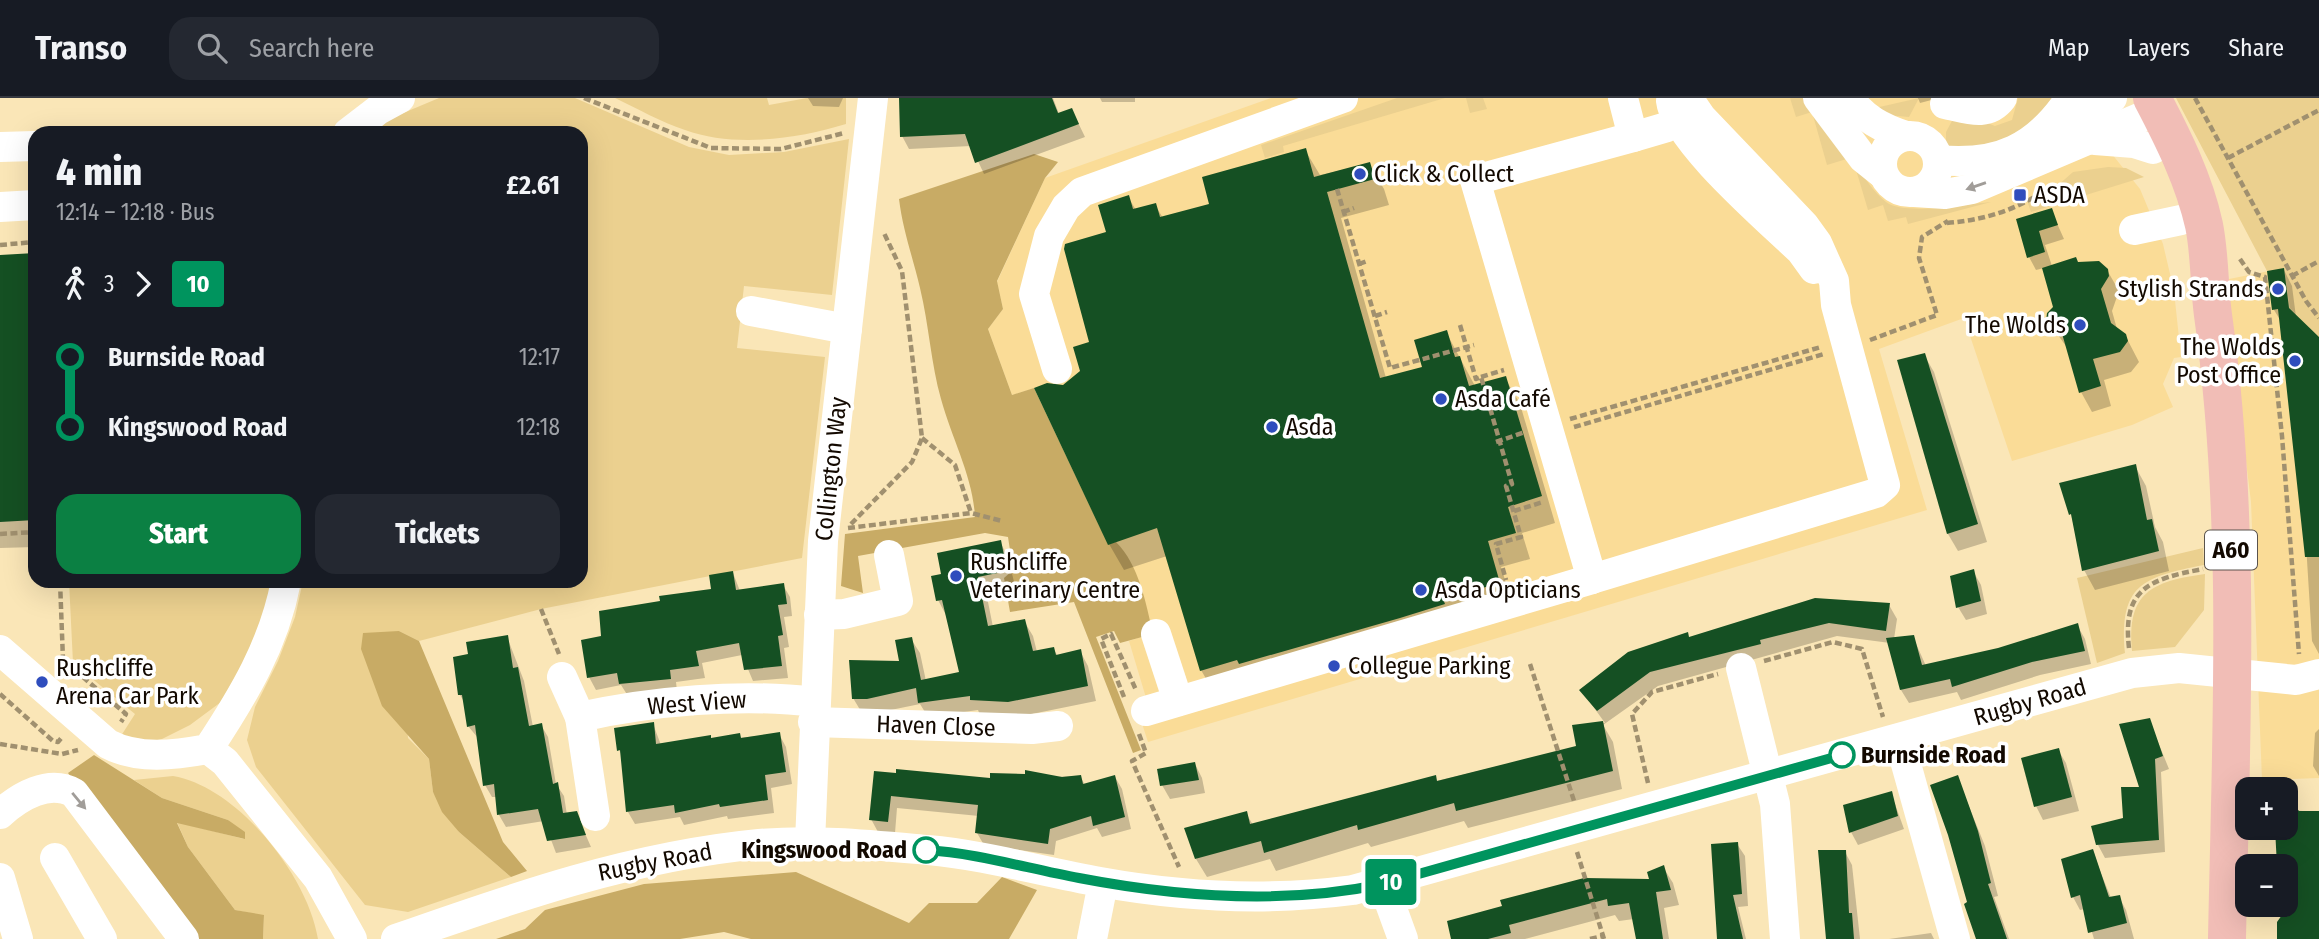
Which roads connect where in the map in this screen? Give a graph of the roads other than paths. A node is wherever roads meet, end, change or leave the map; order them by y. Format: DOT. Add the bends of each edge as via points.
graph roads {
  1 [pos="400,98"];
  2 [pos="1343,98"];
  3 [pos="1623,98"];
  4 [pos="2002,98"];
  5 [pos="2070,98"];
  6 [pos="1949,101"];
  7 [pos="1832,102"];
  8 [pos="871,112"];
  9 [pos="2140,112"];
  10 [pos="1664,117"];
  11 [pos="357,126"];
  12 [pos="1912,136"];
  13 [pos="2040,136"];
  14 [pos="28,146"];
  15 [pos="0,147"];
  16 [pos="1938,160"];
  17 [pos="1883,174"];
  18 [pos="1914,192"];
  19 [pos="1763,197"];
  20 [pos="28,205"];
  21 [pos="0,207"];
  22 [pos="2181,220"];
  23 [pos="2134,230"];
  24 [pos="2222,265"];
  25 [pos="1836,305"];
  26 [pos="751,311"];
  27 [pos="847,329"];
  28 [pos="1057,369"];
  29 [pos="889,555"];
  30 [pos="1592,579"];
  31 [pos="285,588"];
  32 [pos="819,615"];
  33 [pos="1156,634"];
  34 [pos="0,650"];
  35 [pos="1741,668"];
  36 [pos="2309,668"];
  37 [pos="2234,674"];
  38 [pos="562,677"];
  39 [pos="1176,694"];
  40 [pos="814,712"];
  41 [pos="1136,714"];
  42 [pos="580,717"];
  43 [pos="1058,726"];
  44 [pos="1899,739"];
  45 [pos="208,749"];
  46 [pos="1770,775"];
  47 [pos="0,814"];
  48 [pos="595,816"];
  49 [pos="810,842"];
  50 [pos="55,858"];
  51 [pos="0,878"];
  52 [pos="1103,883"];
  53 [pos="1383,884"];
  54 [pos="18,939"];
  55 [pos="102,939"];
  56 [pos="184,939"];
  57 [pos="352,939"];
  58 [pos="396,939"];
  59 [pos="1092,939"];
  60 [pos="1403,939"];
  61 [pos="1785,939"];
  62 [pos="1955,939"];
  63 [pos="2227,939"];
  1 -- 11 [label="street"];
  2 -- 28 [label="street" via="1082,192 1066,207 1049,236 1034,294"];
  3 -- 10 [label="street"];
  4 -- 6 [label="street" via="1989,110 1976,111"];
  5 -- 13 [label="street"];
  6 -- 12 [label="street"];
  7 -- 12 [label="street" via="1881,127"];
  7 -- 17 [label="street" via="1863,158"];
  8 -- 27 [label="street, Collington Way"];
  9 -- 13 [label="street"];
  9 -- 18 [label="street, one-way" via="2134,142 2089,139 1972,189 1945,194"];
  9 -- 22 [label="main road, A60"];
  9 -- 24 [label="main road, A60" via="2175,139 2204,227"];
  10 -- 19 [label="street"];
  10 -- 19 [label="street" via="1729,146"];
  10 -- 30 [label="street" via="1475,180"];
  12 -- 16 [label="street" via="1928,142"];
  12 -- 17 [label="street" via="1896,139 1883,154"];
  13 -- 16 [label="street" via="1986,160"];
  14 -- 15 [label="street"];
  16 -- 18 [label="street" via="1933,181"];
  17 -- 18 [label="street" via="1895,189"];
  19 -- 25 [label="street"];
  19 -- 25 [label="street" via="1804,225 1824,253"];
  20 -- 21 [label="street"];
  22 -- 23 [label="street"];
  22 -- 24 [label="main road, A60"];
  24 -- 37 [label="main road, A60"];
  25 -- 30 [label="street" via="1885,485 1876,493"];
  26 -- 27 [label="street"];
  27 -- 32 [label="street, Collington Way"];
  29 -- 32 [label="street" via="898,601"];
  30 -- 39 [label="street"];
  31 -- 45 [label="street" via="280,615 255,675"];
  32 -- 40 [label="street, Collington Way"];
  33 -- 39 [label="street"];
  34 -- 45 [label="street" via="120,750 140,755"];
  35 -- 46 [label="street"];
  36 -- 37 [label="street, Rugby Road" via="2296,680"];
  37 -- 44 [label="street, Rugby Road" via="2179,668 2132,673"];
  37 -- 63 [label="main road, A60"];
  38 -- 42 [label="street"];
  39 -- 41 [label="street"];
  40 -- 42 [label="street, West View" via="792,699 713,701"];
  40 -- 43 [label="street, Haven Close" via="1032,729"];
  40 -- 49 [label="street, Collington Way"];
  42 -- 48 [label="street"];
  44 -- 46 [label="street, Rugby Road"];
  44 -- 62 [label="street"];
  45 -- 57 [label="street" via="225,762 318,878"];
  46 -- 53 [label="street, Rugby Road"];
  46 -- 61 [label="street"];
  47 -- 56 [label="street, one-way" via="46,786 74,793"];
  49 -- 52 [label="street, Rugby Road" via="932,850"];
  49 -- 58 [label="street, Rugby Road" via="684,854 604,871"];
  50 -- 55 [label="street"];
  51 -- 54 [label="street"];
  52 -- 53 [label="street, Rugby Road" via="1258,897 1315,895"];
  52 -- 59 [label="street"];
  53 -- 60 [label="street"];
}
